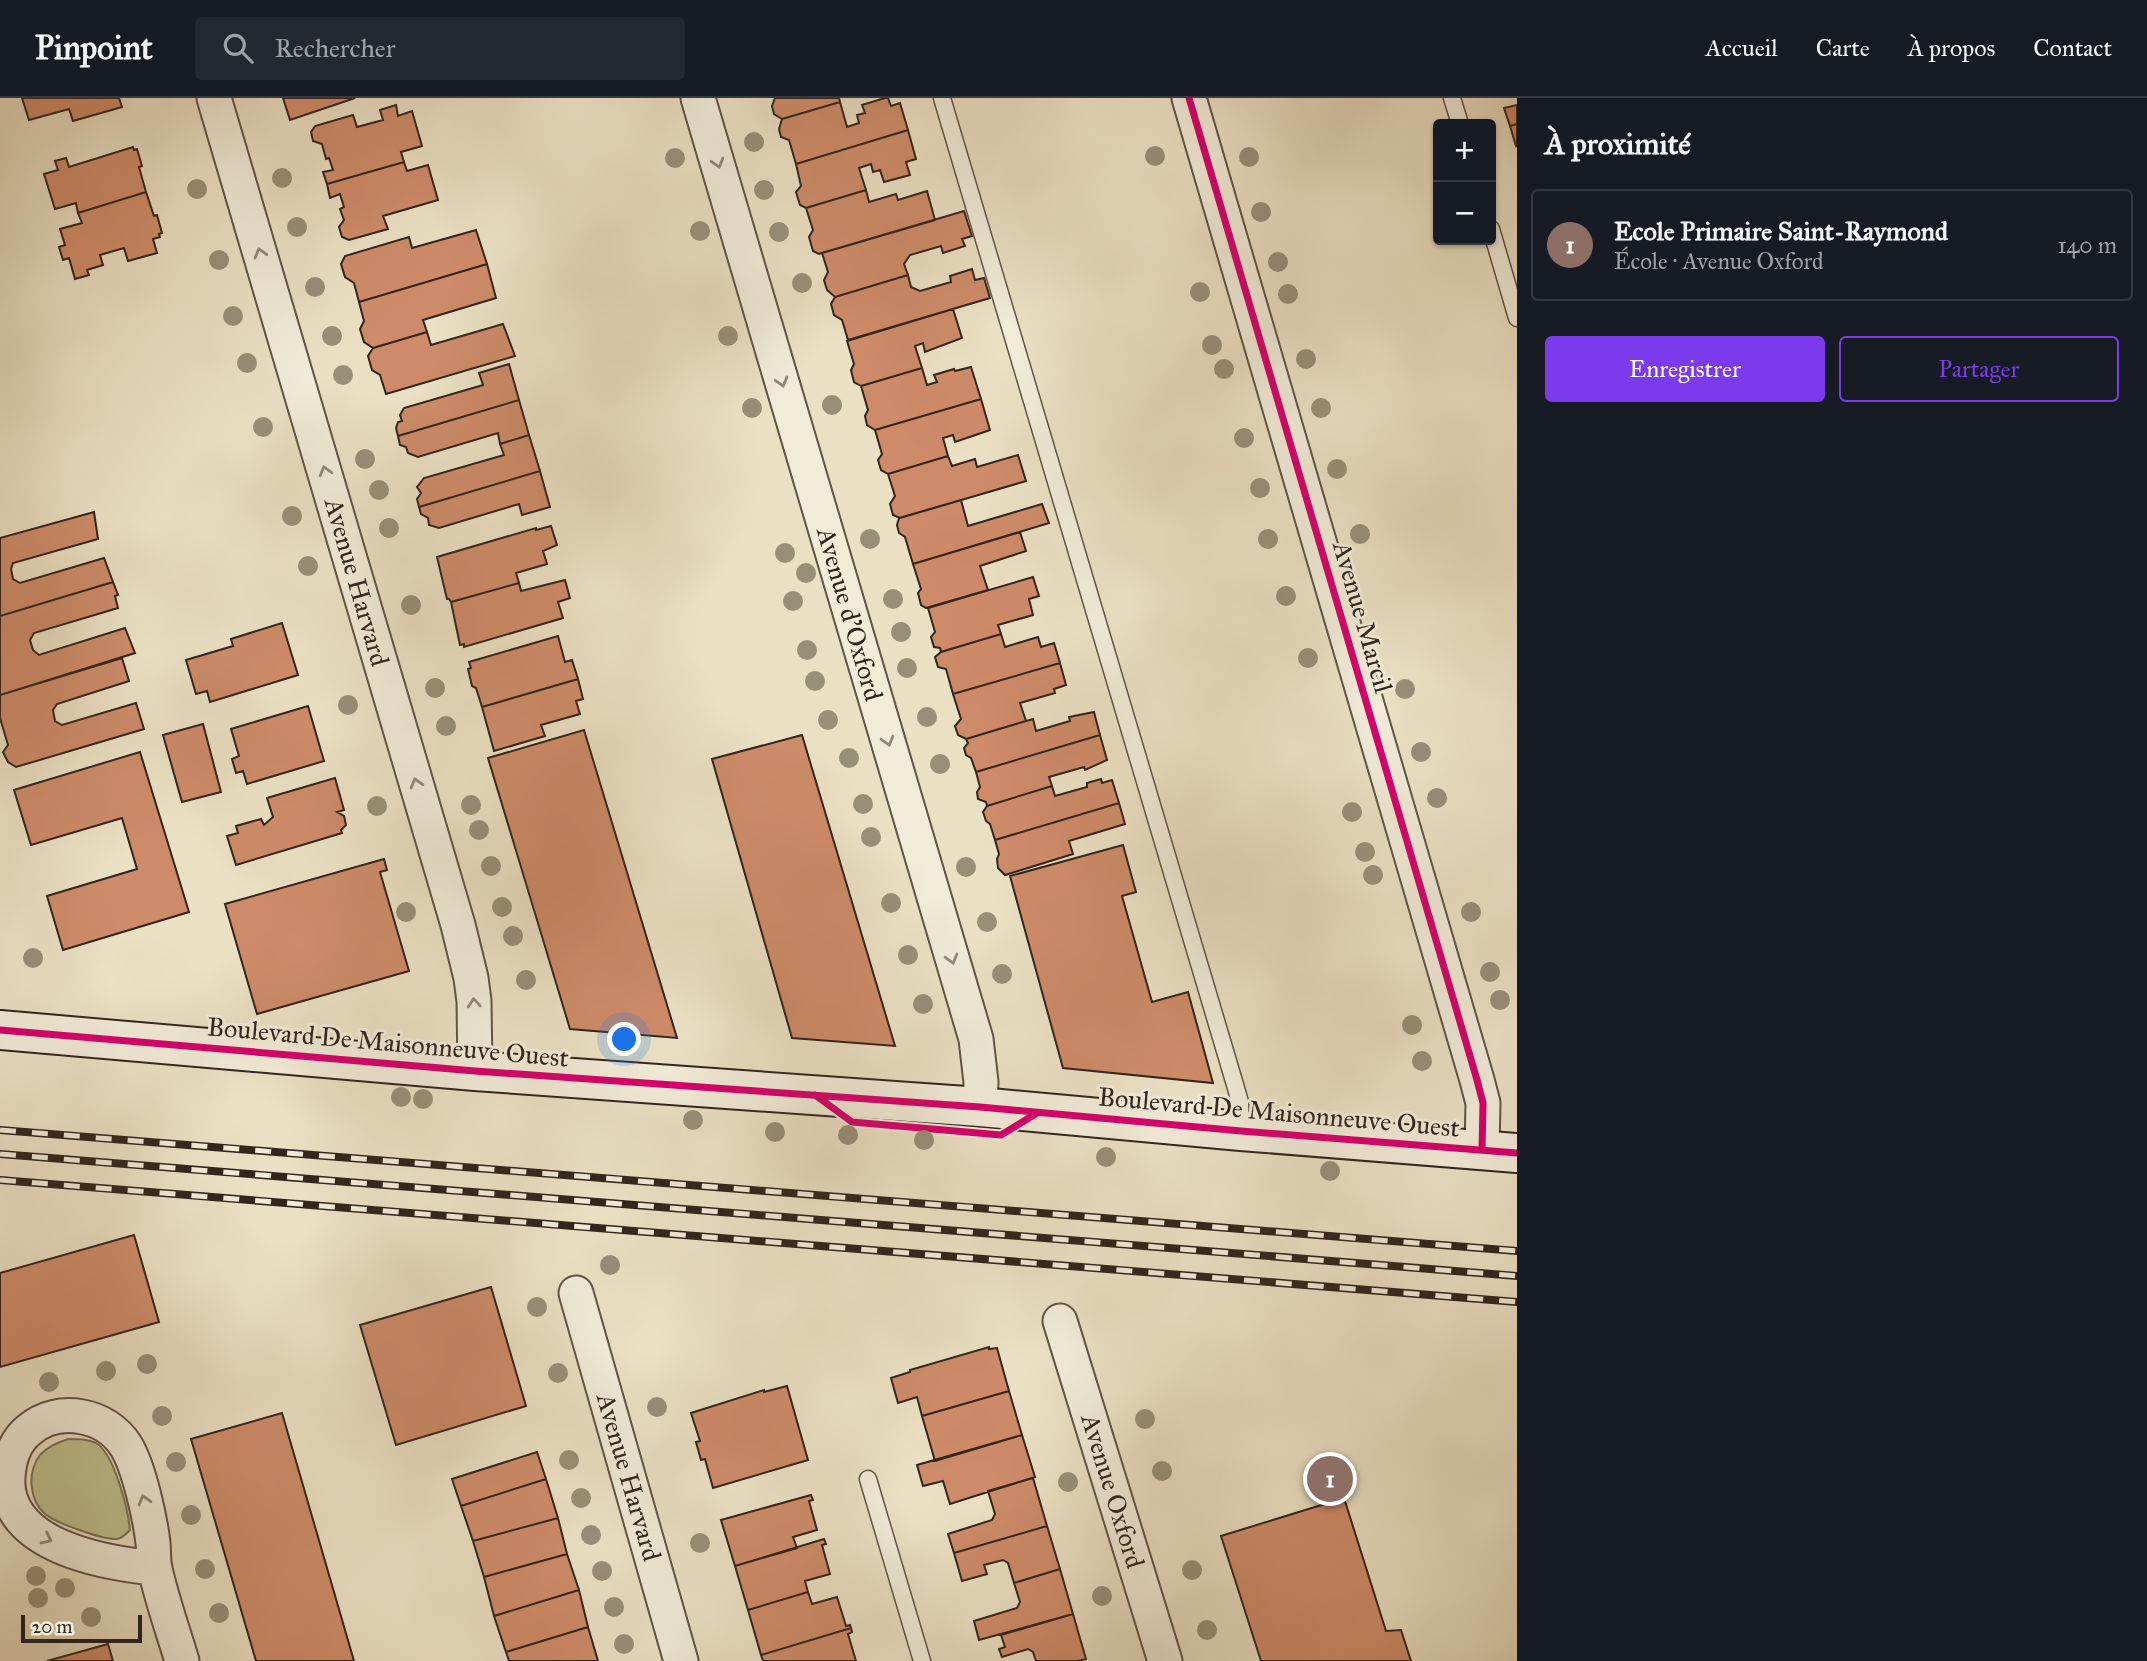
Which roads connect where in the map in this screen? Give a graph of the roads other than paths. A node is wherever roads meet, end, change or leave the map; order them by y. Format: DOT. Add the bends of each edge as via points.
graph roads {
  1 [pos="214,98"];
  2 [pos="698,98"];
  3 [pos="942,98"];
  4 [pos="1189,98"];
  5 [pos="1452,98"];
  6 [pos="1458,119"];
  7 [pos="1496,245"];
  8 [pos="1517,318"];
  9 [pos="0,1030"];
  10 [pos="475,1071"];
  11 [pos="980,1107"];
  12 [pos="1241,1131"];
  13 [pos="1499,1151"];
  14 [pos="576,1293"];
  15 [pos="1060,1321"];
  16 [pos="868,1479"];
  17 [pos="155,1568"];
  18 [pos="182,1661"];
  19 [pos="681,1661"];
  20 [pos="922,1661"];
  21 [pos="1166,1661"];
  10 -- 1 [label="street, Avenue Harvard, one-way" via="474,1001 458,925"];
  2 -- 11 [label="street, Avenue d'Oxford, one-way" via="976,1039"];
  3 -- 12 [label="lane" via="1236,1088"];
  4 -- 13 [label="street, Avenue Marcil"];
  5 -- 6 [label="lane"];
  7 -- 8 [label="lane"];
  9 -- 10 [label="street, Boulevard De Maisonneuve Ouest"];
  10 -- 11 [label="street, Boulevard De Maisonneuve Ouest"];
  11 -- 12 [label="street, Boulevard De Maisonneuve Ouest"];
  12 -- 13 [label="street, Boulevard De Maisonneuve Ouest"];
  14 -- 19 [label="street, Avenue Harvard"];
  15 -- 21 [label="street, Avenue Oxford"];
  16 -- 20 [label="lane"];
  17 -- 17 [label="street, one-way" via="149,1520 120,1437 92,1418 69,1416 48,1419 29,1430 16,1446 7,1486 22,1522 38,1535 72,1550"];
  17 -- 18 [label="street"];
}
